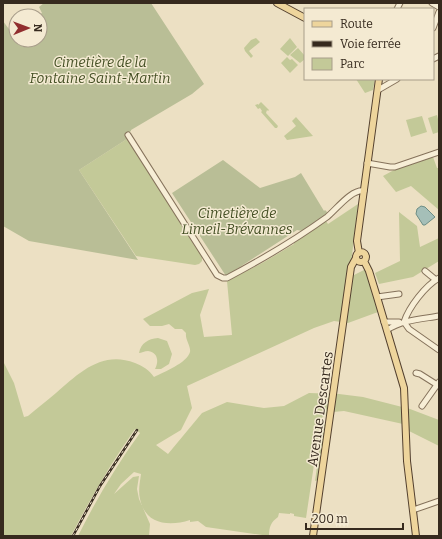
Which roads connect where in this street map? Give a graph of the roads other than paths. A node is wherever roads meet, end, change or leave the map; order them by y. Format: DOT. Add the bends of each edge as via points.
graph roads {
  1 [pos="277,3"];
  2 [pos="432,3"];
  3 [pos="286,4"];
  4 [pos="439,7"];
  5 [pos="439,12"];
  6 [pos="304,15"];
  7 [pos="304,16"];
  8 [pos="434,25"];
  9 [pos="379,80"];
  10 [pos="395,80"];
  11 [pos="378,90"];
  12 [pos="128,135"];
  13 [pos="439,152"];
  14 [pos="367,163"];
  15 [pos="364,191"];
  16 [pos="360,258"];
  17 [pos="425,271"];
  18 [pos="438,279"];
  19 [pos="399,294"];
  20 [pos="377,297"];
  21 [pos="439,316"];
  22 [pos="384,322"];
  23 [pos="404,322"];
  24 [pos="387,330"];
  25 [pos="439,350"];
  26 [pos="416,373"];
  27 [pos="438,384"];
  28 [pos="422,406"];
  29 [pos="439,501"];
  30 [pos="413,510"];
  31 [pos="313,536"];
  32 [pos="416,536"];
  1 -- 7 [label="main road"];
  2 -- 4 [label="street"];
  3 -- 6 [label="main road"];
  5 -- 8 [label="street"];
  9 -- 11 [label="main road, Avenue Descartes"];
  10 -- 11 [label="street"];
  11 -- 14 [label="main road, Avenue Descartes"];
  12 -- 15 [label="street" via="217,275 223,278 260,260 326,217 338,204 360,190"];
  13 -- 14 [label="street" via="395,167"];
  14 -- 15 [label="main road, Avenue Descartes"];
  15 -- 16 [label="main road, Avenue Descartes" via="357,241"];
  16 -- 20 [label="main road" via="369,271"];
  16 -- 31 [label="main road, Avenue Descartes" via="351,267"];
  17 -- 18 [label="street"];
  18 -- 23 [label="street" via="426,287 406,315"];
  19 -- 20 [label="street"];
  20 -- 22 [label="main road"];
  21 -- 23 [label="street"];
  22 -- 23 [label="street"];
  22 -- 24 [label="main road"];
  23 -- 24 [label="street"];
  23 -- 25 [label="street" via="409,330"];
  24 -- 30 [label="main road" via="404,388 407,461"];
  26 -- 27 [label="street"];
  27 -- 28 [label="street"];
  29 -- 30 [label="street"];
  30 -- 32 [label="main road"];
}
